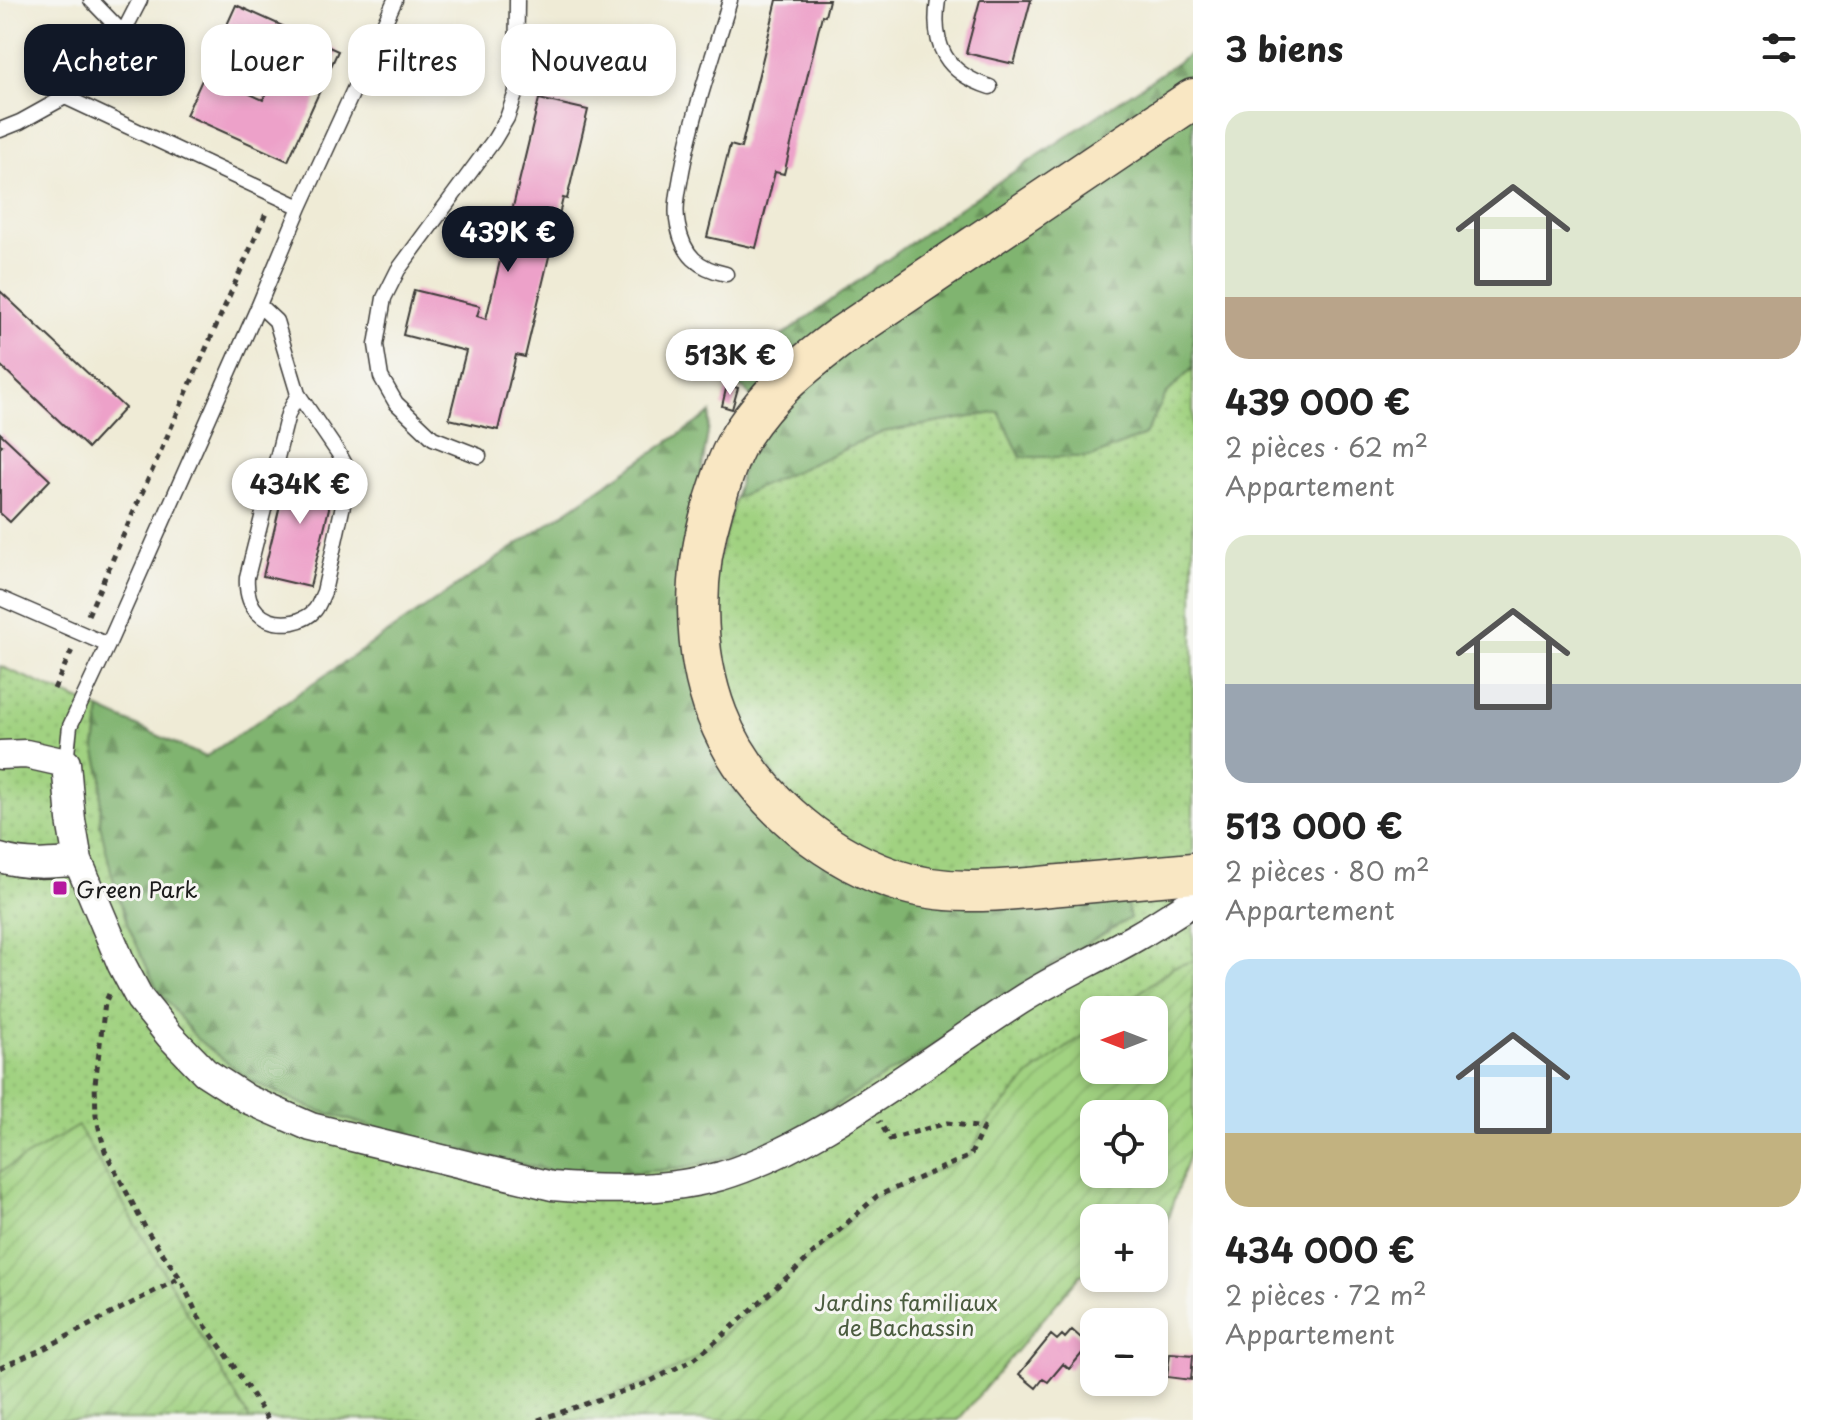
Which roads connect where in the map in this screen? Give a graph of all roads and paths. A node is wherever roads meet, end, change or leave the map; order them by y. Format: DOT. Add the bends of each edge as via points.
graph roads {
  1 [pos="91,0"];
  2 [pos="140,0"];
  3 [pos="395,0"];
  4 [pos="517,0"];
  5 [pos="730,0"];
  6 [pos="938,0"];
  7 [pos="114,24"];
  8 [pos="128,24"];
  9 [pos="990,87"];
  10 [pos="65,97"];
  11 [pos="1193,99"];
  12 [pos="0,130"];
  13 [pos="274,195"];
  14 [pos="300,207"];
  15 [pos="726,274"];
  16 [pos="259,305"];
  17 [pos="298,394"];
  18 [pos="479,456"];
  19 [pos="0,598"];
  20 [pos="80,633"];
  21 [pos="108,645"];
  22 [pos="54,689"];
  23 [pos="0,755"];
  24 [pos="66,763"];
  25 [pos="0,858"];
  26 [pos="78,861"];
  27 [pos="1193,873"];
  28 [pos="1193,902"];
  29 [pos="122,965"];
  30 [pos="868,1104"];
  31 [pos="180,1278"];
  32 [pos="0,1368"];
  33 [pos="268,1420"];
  34 [pos="538,1420"];
  1 -- 7 [label="lane"];
  2 -- 8 [label="lane"];
  3 -- 14 [label="lane"];
  4 -- 18 [label="lane" via="516,92 507,118 398,270 384,298 376,345 381,377 396,403 433,438"];
  5 -- 15 [label="lane" via="692,129 676,209 687,250 709,270"];
  6 -- 9 [label="lane" via="935,19 942,48 955,69"];
  10 -- 12 [label="lane"];
  10 -- 13 [label="lane"];
  11 -- 27 [label="main road" via="840,337 767,400 740,438 722,479 705,535 698,593 702,660 717,715 742,763 812,837 854,863 895,880 943,890 995,891"];
  13 -- 14 [label="lane"];
  13 -- 20 [label="path"];
  14 -- 16 [label="lane"];
  16 -- 17 [label="lane" via="276,321"];
  16 -- 21 [label="lane"];
  17 -- 17 [label="lane" via="288,414 246,588 252,606 266,620 278,623 302,620 317,608 348,482 341,457"];
  19 -- 20 [label="lane"];
  20 -- 21 [label="lane"];
  20 -- 22 [label="path"];
  21 -- 24 [label="lane" via="70,726"];
  23 -- 24 [label="street" via="26,754"];
  24 -- 26 [label="street"];
  25 -- 26 [label="street"];
  26 -- 29 [label="street"];
  28 -- 30 [label="street" via="1020,1000"];
  29 -- 30 [label="street" via="140,999 170,1036 205,1072 247,1099 311,1127 552,1186 626,1190 720,1176 764,1161"];
  29 -- 31 [label="path" via="105,1003 96,1116 105,1151 147,1231"];
  30 -- 34 [label="path" via="890,1139 947,1123 983,1128 970,1156 877,1196 694,1359 647,1383"];
  31 -- 32 [label="path"];
  31 -- 33 [label="path" via="198,1316"];
}
